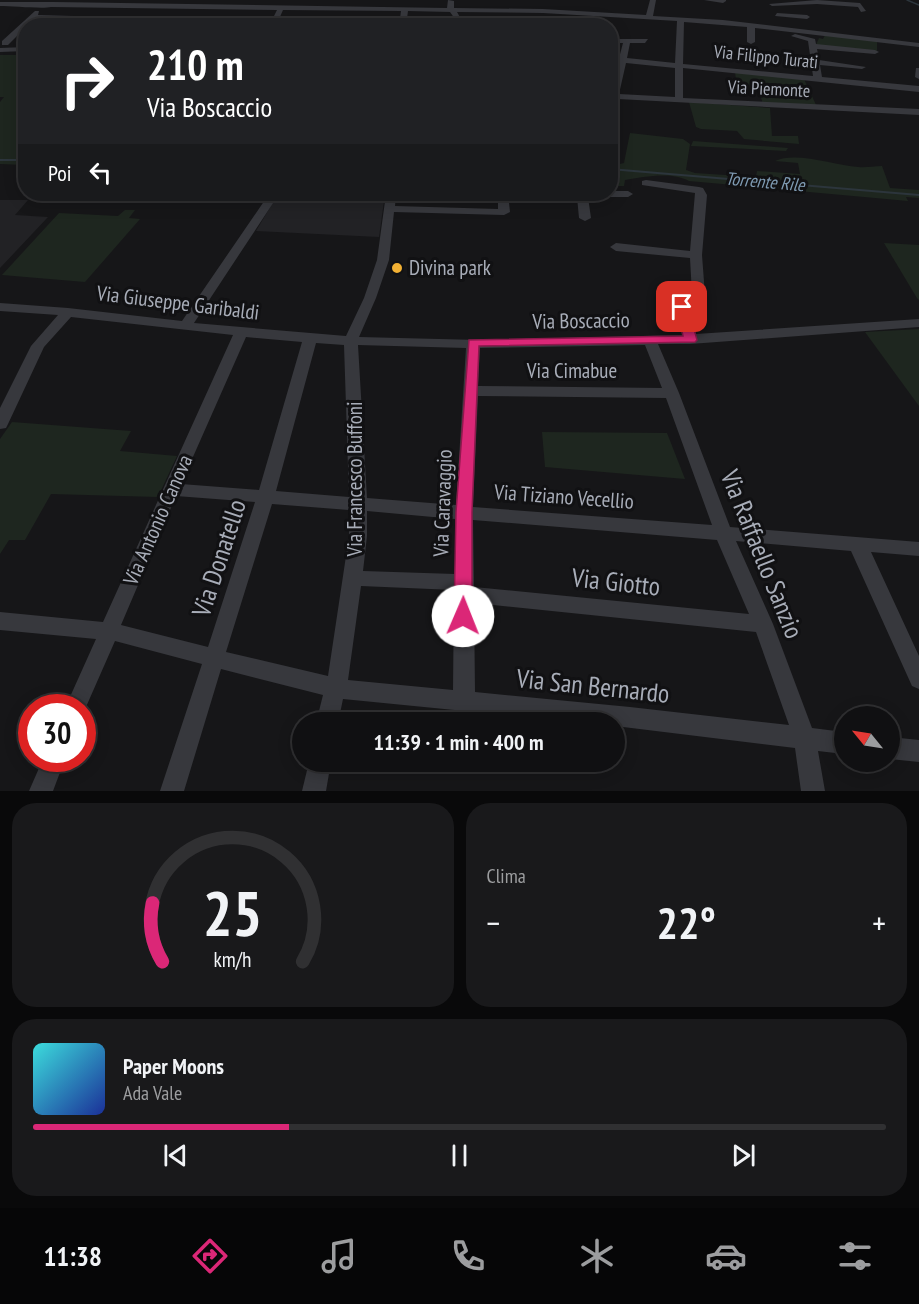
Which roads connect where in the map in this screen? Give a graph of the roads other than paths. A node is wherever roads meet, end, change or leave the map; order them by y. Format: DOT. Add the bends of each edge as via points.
graph roads {
  1 [pos="99,0"];
  2 [pos="652,0"];
  3 [pos="707,0"];
  4 [pos="723,1"];
  5 [pos="771,2"];
  6 [pos="0,4"];
  7 [pos="16,4"];
  8 [pos="47,4"];
  9 [pos="92,5"];
  10 [pos="451,7"];
  11 [pos="281,8"];
  12 [pos="405,9"];
  13 [pos="863,11"];
  14 [pos="723,13"];
  15 [pos="0,14"];
  16 [pos="649,16"];
  17 [pos="31,17"];
  18 [pos="32,18"];
  19 [pos="74,18"];
  20 [pos="276,18"];
  21 [pos="403,18"];
  22 [pos="681,18"];
  23 [pos="807,19"];
  24 [pos="778,24"];
  25 [pos="751,25"];
  26 [pos="18,30"];
  27 [pos="18,30"];
  28 [pos="618,41"];
  29 [pos="627,41"];
  30 [pos="645,41"];
  31 [pos="751,42"];
  32 [pos="2,45"];
  33 [pos="919,45"];
  34 [pos="812,46"];
  35 [pos="18,47"];
  36 [pos="875,52"];
  37 [pos="618,60"];
  38 [pos="622,60"];
  39 [pos="815,62"];
  40 [pos="679,65"];
  41 [pos="862,67"];
  42 [pos="919,70"];
  43 [pos="919,77"];
  44 [pos="818,79"];
  45 [pos="618,84"];
  46 [pos="919,89"];
  47 [pos="618,96"];
  48 [pos="679,100"];
  49 [pos="919,112"];
  50 [pos="646,183"];
  51 [pos="618,195"];
  52 [pos="628,195"];
  53 [pos="269,201"];
  54 [pos="390,201"];
  55 [pos="503,201"];
  56 [pos="583,201"];
  57 [pos="389,209"];
  58 [pos="585,218"];
  59 [pos="616,247"];
  60 [pos="696,255"];
  61 [pos="0,307"];
  62 [pos="68,312"];
  63 [pos="919,323"];
  64 [pos="186,325"];
  65 [pos="241,332"];
  66 [pos="310,338"];
  67 [pos="351,340"];
  68 [pos="650,340"];
  69 [pos="690,340"];
  70 [pos="473,343"];
  71 [pos="472,391"];
  72 [pos="672,393"];
  73 [pos="0,424"];
  74 [pos="170,489"];
  75 [pos="266,495"];
  76 [pos="358,503"];
  77 [pos="464,512"];
  78 [pos="723,532"];
  79 [pos="858,545"];
  80 [pos="919,549"];
  81 [pos="353,578"];
  82 [pos="464,588"];
  83 [pos="0,621"];
  84 [pos="763,624"];
  85 [pos="109,632"];
  86 [pos="214,659"];
  87 [pos="919,679"];
  88 [pos="335,687"];
  89 [pos="82,694"];
  90 [pos="464,702"];
  91 [pos="329,712"];
  92 [pos="805,740"];
  93 [pos="834,742"];
  94 [pos="900,749"];
  95 [pos="919,751"];
  96 [pos="49,772"];
  97 [pos="318,772"];
  98 [pos="41,791"];
  99 [pos="172,791"];
  100 [pos="314,791"];
  101 [pos="813,791"];
  1 -- 9 [label="street"];
  2 -- 16 [label="street"];
  3 -- 4 [label="street"];
  4 -- 14 [label="street"];
  5 -- 13 [label="street" via="860,5"];
  5 -- 24 [label="street"];
  6 -- 7 [label="street"];
  7 -- 8 [label="street"];
  7 -- 15 [label="street"];
  8 -- 9 [label="street"];
  8 -- 17 [label="street"];
  8 -- 18 [label="street"];
  9 -- 11 [label="street"];
  10 -- 12 [label="street"];
  10 -- 16 [label="street"];
  11 -- 12 [label="street"];
  11 -- 20 [label="street"];
  12 -- 21 [label="street"];
  16 -- 22 [label="street"];
  17 -- 19 [label="street"];
  22 -- 25 [label="street"];
  22 -- 40 [label="street"];
  23 -- 24 [label="street" via="803,27"];
  24 -- 25 [label="street"];
  24 -- 33 [label="street"];
  24 -- 34 [label="street" via="783,34 810,38"];
  25 -- 31 [label="street"];
  26 -- 32 [label="street"];
  27 -- 32 [label="street"];
  28 -- 29 [label="street"];
  29 -- 30 [label="street"];
  29 -- 38 [label="street"];
  32 -- 35 [label="street"];
  34 -- 36 [label="street"];
  34 -- 39 [label="street"];
  37 -- 38 [label="street, Via Filippo Turati"];
  38 -- 40 [label="street, Via Filippo Turati"];
  38 -- 45 [label="street"];
  39 -- 41 [label="street"];
  39 -- 44 [label="street"];
  40 -- 44 [label="street, Via Filippo Turati"];
  40 -- 48 [label="street"];
  42 -- 43 [label="street"];
  44 -- 46 [label="street, Via Filippo Turati"];
  47 -- 48 [label="street, Via Piemonte"];
  48 -- 49 [label="street, Via Piemonte"];
  50 -- 60 [label="street" via="700,192"];
  51 -- 52 [label="street"];
  53 -- 64 [label="street"];
  54 -- 57 [label="street"];
  55 -- 57 [label="street" via="504,212"];
  56 -- 58 [label="street"];
  57 -- 67 [label="street" via="383,260"];
  59 -- 60 [label="street"];
  60 -- 69 [label="street" via="699,295 682,307"];
  61 -- 62 [label="street, Via Giuseppe Garibaldi"];
  62 -- 64 [label="street, Via Giuseppe Garibaldi"];
  62 -- 73 [label="street" via="38,346"];
  63 -- 69 [label="street, Via Boscaccio"];
  64 -- 65 [label="street, Via Giuseppe Garibaldi"];
  65 -- 66 [label="street, Via Giuseppe Garibaldi"];
  65 -- 74 [label="street, Via Antonio Canova"];
  66 -- 67 [label="street, Via Giuseppe Garibaldi"];
  66 -- 75 [label="street, Via Donatello"];
  67 -- 70 [label="street, Via Boscaccio"];
  67 -- 76 [label="street, Via Francesco Buffoni"];
  68 -- 69 [label="street, Via Boscaccio"];
  68 -- 70 [label="street, Via Boscaccio"];
  68 -- 72 [label="street, Via Raffaello Sanzio"];
  70 -- 71 [label="street, Via Caravaggio"];
  71 -- 72 [label="street, Via Cimabue"];
  71 -- 77 [label="street, Via Caravaggio"];
  72 -- 78 [label="street, Via Raffaello Sanzio"];
  74 -- 75 [label="street, Via Tiziano Vecellio"];
  74 -- 85 [label="street, Via Antonio Canova"];
  75 -- 76 [label="street, Via Tiziano Vecellio"];
  75 -- 86 [label="street, Via Donatello"];
  76 -- 77 [label="street, Via Tiziano Vecellio"];
  76 -- 81 [label="street, Via Francesco Buffoni"];
  77 -- 78 [label="street, Via Tiziano Vecellio"];
  77 -- 82 [label="street, Via Caravaggio"];
  78 -- 79 [label="street, Via Tiziano Vecellio"];
  78 -- 84 [label="street, Via Raffaello Sanzio"];
  79 -- 80 [label="street, Via Tiziano Vecellio"];
  79 -- 87 [label="street"];
  81 -- 82 [label="street, Via Giotto"];
  81 -- 88 [label="street, Via Francesco Buffoni"];
  82 -- 84 [label="street, Via Giotto"];
  82 -- 90 [label="street, Via Caravaggio"];
  83 -- 85 [label="street, Via San Bernardo"];
  84 -- 92 [label="street, Via Raffaello Sanzio"];
  85 -- 86 [label="street, Via San Bernardo"];
  85 -- 89 [label="street, Via Antonio Canova"];
  86 -- 88 [label="street, Via San Bernardo"];
  86 -- 99 [label="street, Via Donatello"];
  88 -- 90 [label="street, Via San Bernardo"];
  88 -- 91 [label="street, Via Francesco Buffoni"];
  90 -- 92 [label="street, Via San Bernardo" via="630,717"];
  92 -- 93 [label="street, Via San Bernardo"];
  92 -- 101 [label="street, Via Raffaello Sanzio"];
  94 -- 95 [label="street"];
  96 -- 98 [label="street"];
  97 -- 100 [label="street"];
}
